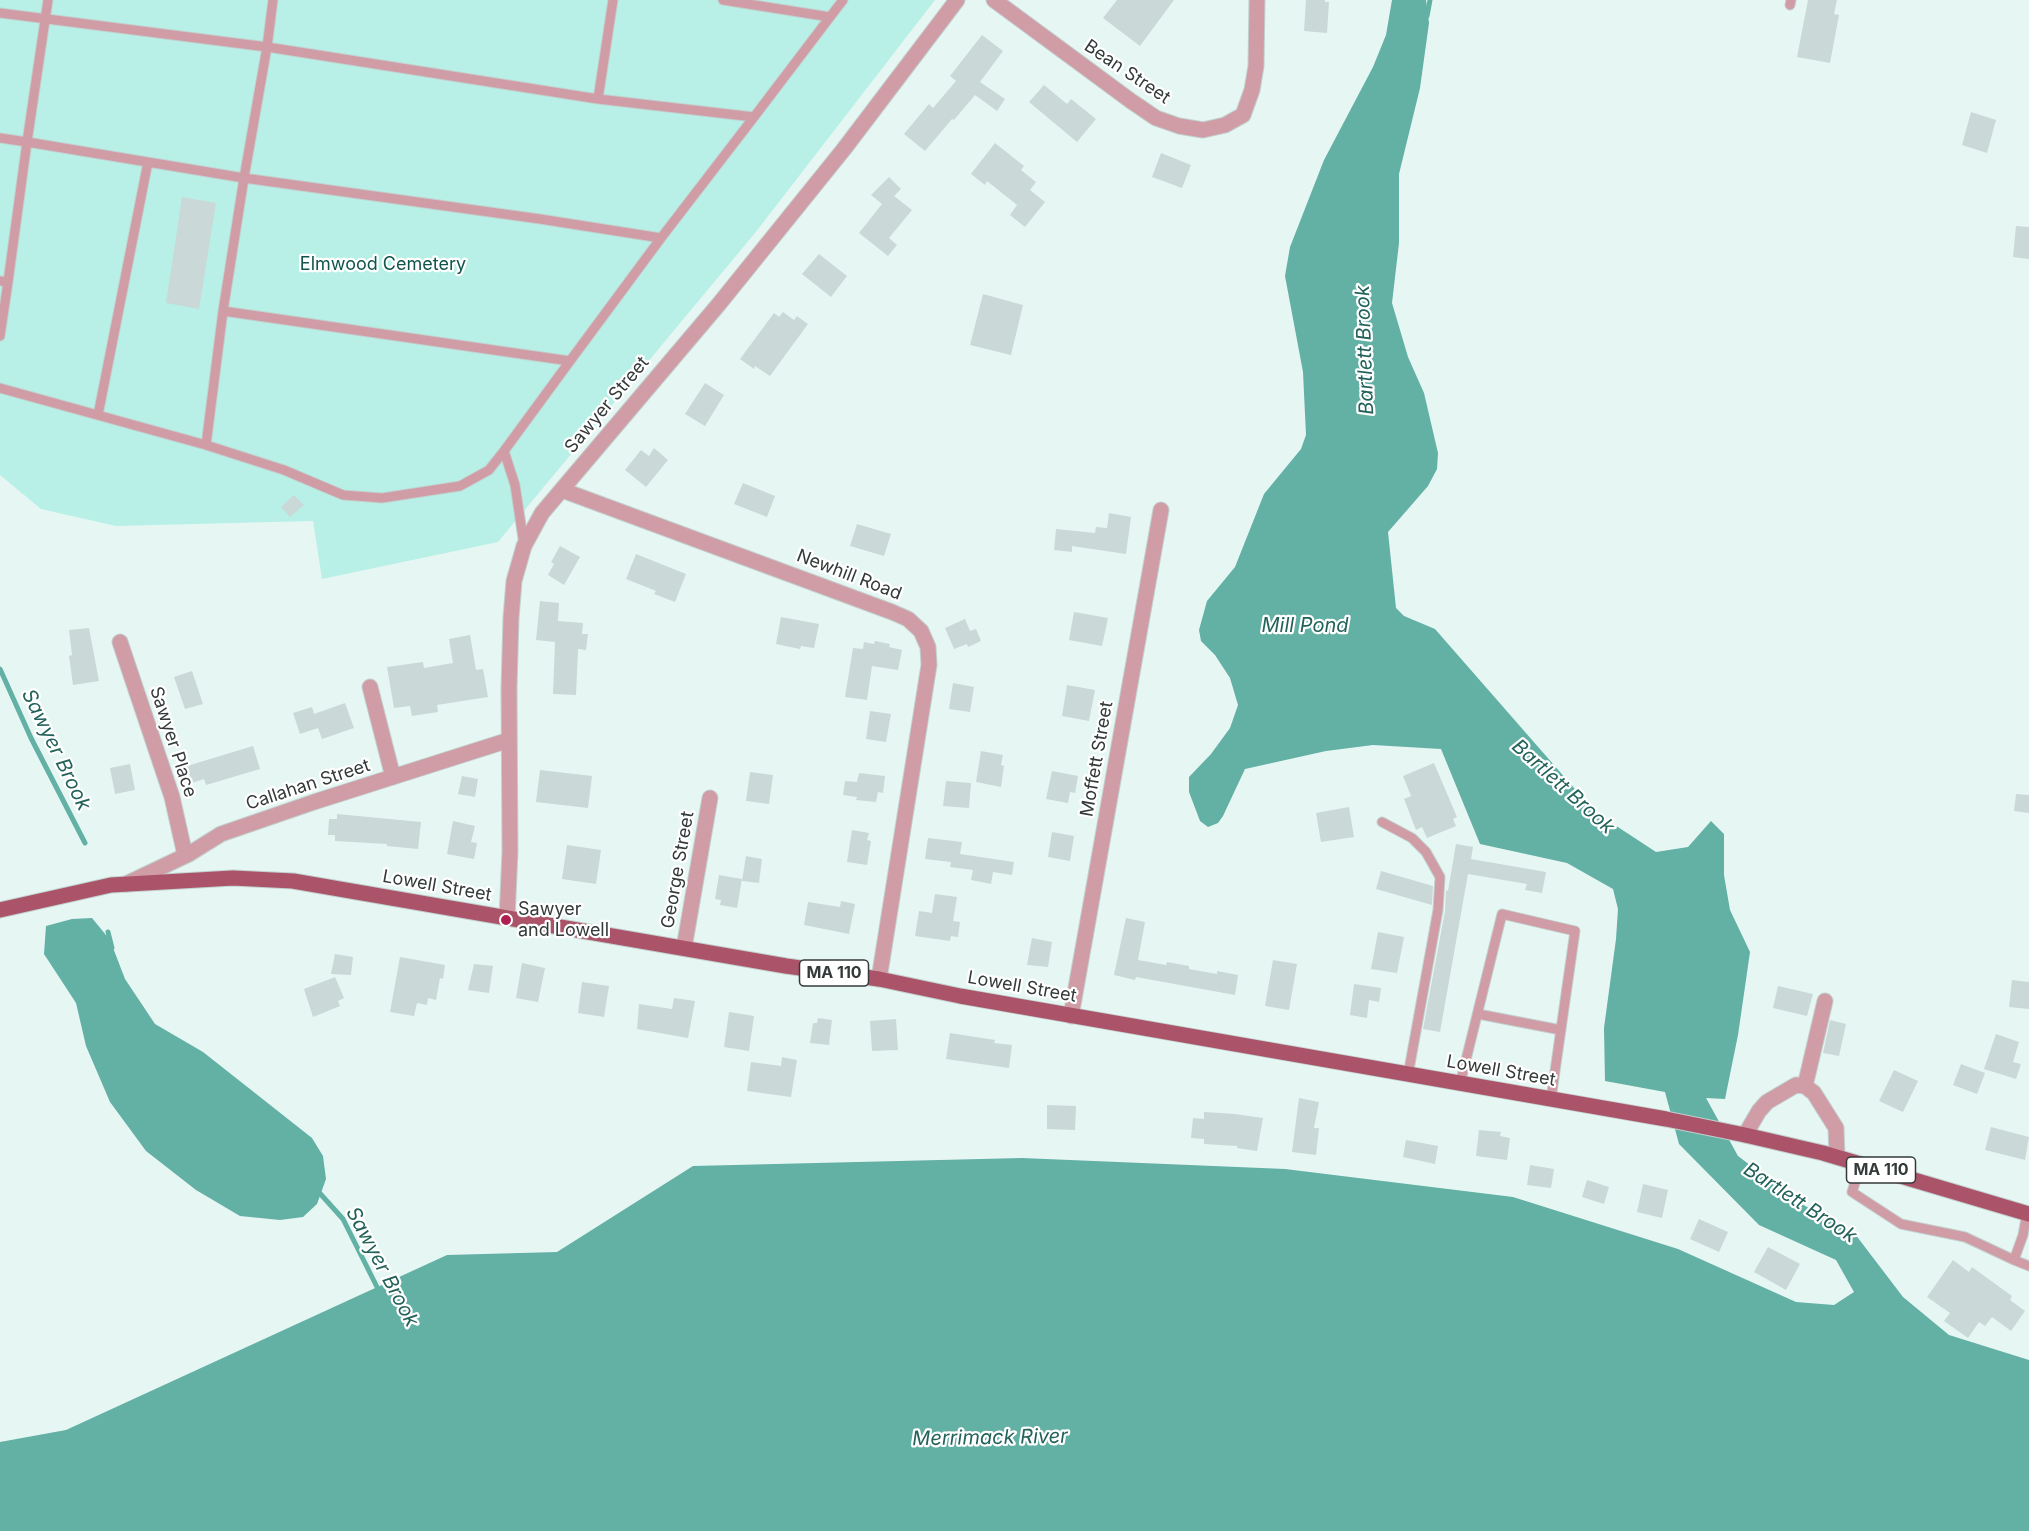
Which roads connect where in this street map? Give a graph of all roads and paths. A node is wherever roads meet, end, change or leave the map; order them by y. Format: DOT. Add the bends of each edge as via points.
graph roads {
  1 [pos="48,0"];
  2 [pos="273,0"];
  3 [pos="614,0"];
  4 [pos="723,0"];
  5 [pos="843,0"];
  6 [pos="957,0"];
  7 [pos="994,0"];
  8 [pos="1257,0"];
  9 [pos="0,13"];
  10 [pos="830,18"];
  11 [pos="45,19"];
  12 [pos="267,47"];
  13 [pos="598,99"];
  14 [pos="754,117"];
  15 [pos="0,138"];
  16 [pos="27,142"];
  17 [pos="148,162"];
  18 [pos="244,178"];
  19 [pos="662,238"];
  20 [pos="4,281"];
  21 [pos="223,311"];
  22 [pos="0,336"];
  23 [pos="570,361"];
  24 [pos="0,388"];
  25 [pos="98,415"];
  26 [pos="206,445"];
  27 [pos="504,451"];
  28 [pos="562,490"];
  29 [pos="1161,510"];
  30 [pos="524,546"];
  31 [pos="120,642"];
  32 [pos="370,687"];
  33 [pos="509,740"];
  34 [pos="393,777"];
  35 [pos="710,798"];
  36 [pos="1382,822"];
  37 [pos="185,855"];
  38 [pos="126,884"];
  39 [pos="0,910"];
  40 [pos="507,918"];
  41 [pos="684,948"];
  42 [pos="879,979"];
  43 [pos="1826,1001"];
  44 [pos="1478,1014"];
  45 [pos="1071,1016"];
  46 [pos="1561,1030"];
  47 [pos="1408,1075"];
  48 [pos="1460,1084"];
  49 [pos="1805,1086"];
  50 [pos="1551,1100"];
  51 [pos="1738,1133"];
  52 [pos="1837,1157"];
  53 [pos="1861,1164"];
  54 [pos="2028,1214"];
  55 [pos="2014,1260"];
  56 [pos="2029,1266"];
  1 -- 11 [label="lane"];
  2 -- 12 [label="lane"];
  3 -- 13 [label="lane"];
  4 -- 10 [label="lane"];
  5 -- 10 [label="lane"];
  6 -- 28 [label="street, Sawyer Street" via="797,208"];
  7 -- 8 [label="street, Bean Street" via="1156,118 1203,130 1225,125 1243,115 1256,66"];
  9 -- 11 [label="lane"];
  10 -- 14 [label="lane"];
  11 -- 12 [label="lane"];
  11 -- 16 [label="lane"];
  12 -- 13 [label="lane"];
  12 -- 18 [label="lane"];
  13 -- 14 [label="lane"];
  14 -- 19 [label="lane"];
  15 -- 16 [label="lane"];
  16 -- 17 [label="lane"];
  16 -- 20 [label="lane"];
  17 -- 18 [label="lane"];
  17 -- 25 [label="lane"];
  18 -- 19 [label="lane"];
  18 -- 21 [label="lane"];
  19 -- 23 [label="lane"];
  20 -- 22 [label="lane"];
  21 -- 23 [label="lane"];
  21 -- 26 [label="lane"];
  23 -- 27 [label="lane"];
  24 -- 25 [label="lane"];
  25 -- 26 [label="lane"];
  26 -- 27 [label="lane" via="284,470 343,495 382,498 459,486 489,470"];
  27 -- 30 [label="lane" via="515,485"];
  28 -- 30 [label="street, Sawyer Street" via="542,513"];
  28 -- 42 [label="street, Newhill Road" via="892,612 921,631 928,646 929,665"];
  29 -- 45 [label="street, Moffett Street"];
  30 -- 33 [label="street, Sawyer Street" via="514,581"];
  31 -- 37 [label="street, Sawyer Place" via="172,797"];
  32 -- 34 [label="street"];
  33 -- 34 [label="street, Callahan Street"];
  33 -- 40 [label="street, Sawyer Street"];
  34 -- 37 [label="street, Callahan Street" via="221,834"];
  35 -- 41 [label="street, George Street"];
  36 -- 47 [label="lane" via="1412,838 1426,852 1440,877 1438,910"];
  37 -- 38 [label="street, Callahan Street"];
  38 -- 39 [label="main road, Lowell Street / MA 110"];
  38 -- 40 [label="main road, Lowell Street / MA 110" via="233,878 293,881"];
  40 -- 41 [label="main road, Lowell Street / MA 110"];
  41 -- 42 [label="main road, Lowell Street / MA 110"];
  42 -- 45 [label="main road, Lowell Street / MA 110"];
  43 -- 49 [label="street"];
  44 -- 46 [label="lane"];
  44 -- 46 [label="lane" via="1502,914 1575,931"];
  44 -- 48 [label="lane"];
  45 -- 47 [label="main road, Lowell Street / MA 110"];
  46 -- 50 [label="lane"];
  47 -- 48 [label="main road, Lowell Street / MA 110"];
  48 -- 50 [label="main road, Lowell Street / MA 110"];
  49 -- 51 [label="street" via="1796,1085 1767,1102"];
  49 -- 52 [label="street" via="1814,1093 1836,1128"];
  50 -- 51 [label="main road, Lowell Street / MA 110"];
  51 -- 52 [label="main road, Lowell Street / MA 110"];
  52 -- 53 [label="main road, Lowell Street / MA 110"];
  53 -- 54 [label="main road, Lowell Street / MA 110"];
  53 -- 55 [label="lane" via="1852,1192 1901,1224 1965,1237"];
  54 -- 55 [label="lane"];
  55 -- 56 [label="lane"];
}
